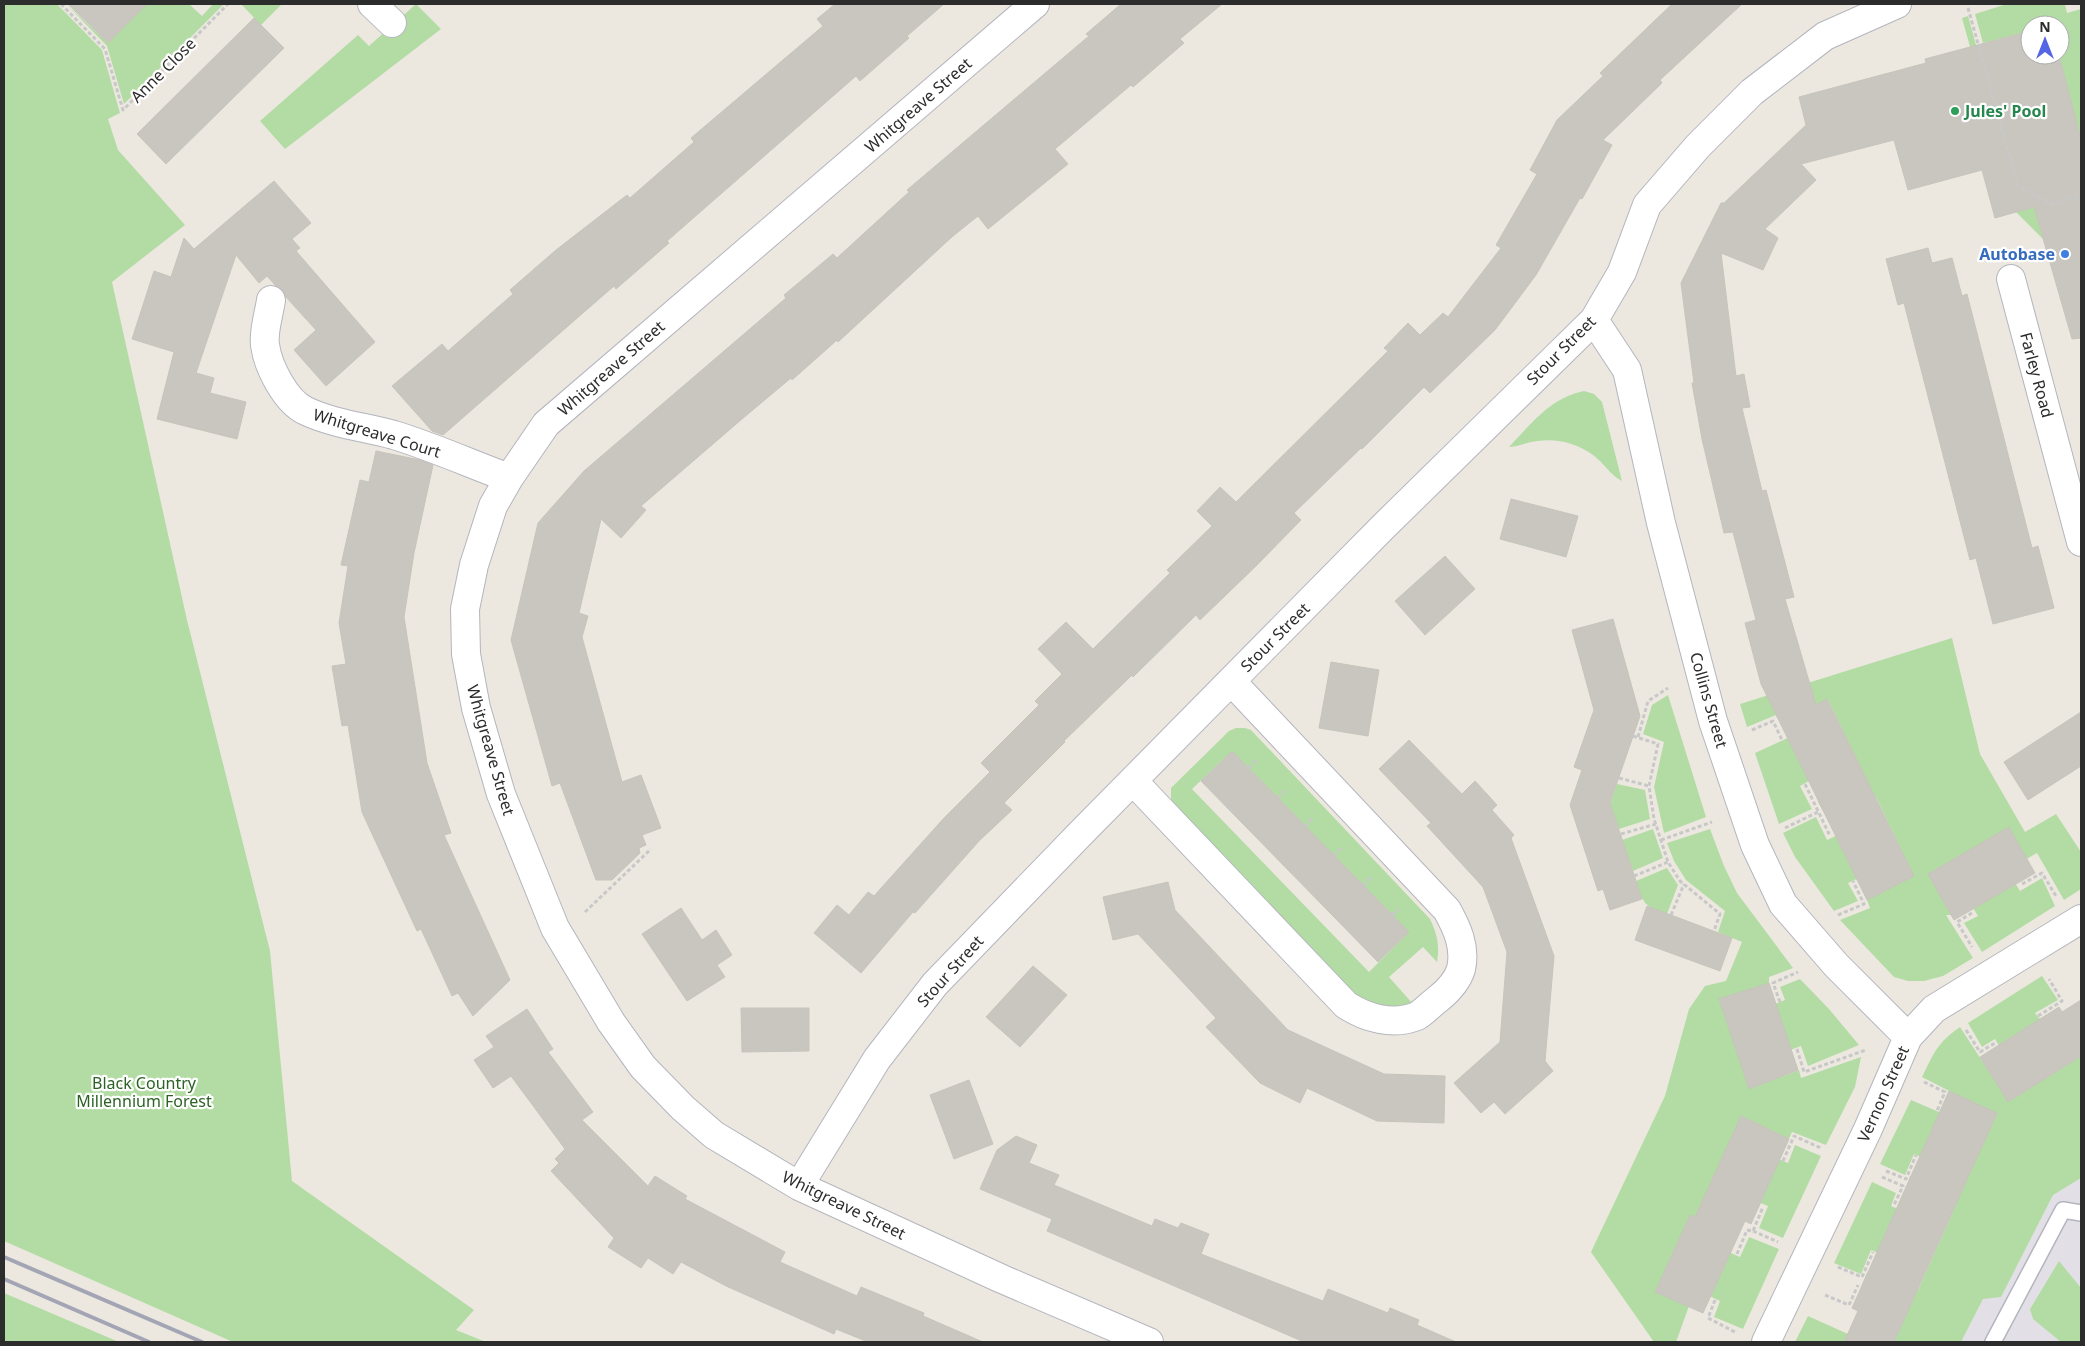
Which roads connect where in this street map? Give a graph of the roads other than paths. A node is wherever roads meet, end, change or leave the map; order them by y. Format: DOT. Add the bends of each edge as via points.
graph roads {
  1 [pos="372,4"];
  2 [pos="1035,4"];
  3 [pos="1897,4"];
  4 [pos="392,23"];
  5 [pos="2011,279"];
  6 [pos="271,300"];
  7 [pos="1594,320"];
  8 [pos="2072,470"];
  9 [pos="509,478"];
  10 [pos="2081,542"];
  11 [pos="1231,681"];
  12 [pos="1133,781"];
  13 [pos="2081,919"];
  14 [pos="1908,1037"];
  15 [pos="799,1186"];
  16 [pos="2081,1213"];
  17 [pos="1149,1342"];
  18 [pos="1766,1342"];
  19 [pos="1993,1342"];
  1 -- 4 [label="street"];
  2 -- 9 [label="street, Whitgreave Street" via="546,424"];
  3 -- 7 [label="street, Stour Street" via="1825,36 1752,92 1698,146 1647,205 1622,272"];
  5 -- 8 [label="street, Farley Road"];
  6 -- 9 [label="street, Whitgreave Court" via="264,344 271,368 282,388 304,410 422,444"];
  7 -- 11 [label="street, Stour Street"];
  7 -- 14 [label="street, Collins Street" via="1627,370 1661,523 1713,721 1755,845 1783,904 1836,965"];
  8 -- 10 [label="street, Farley Road"];
  9 -- 15 [label="street, Whitgreave Street" via="493,506 474,565 465,609 466,654 476,708 501,794 555,928 611,1022 643,1067 714,1135"];
  11 -- 12 [label="street, Stour Street"];
  11 -- 12 [label="street, Stour Street" via="1447,910 1456,926 1462,955 1461,969 1449,990 1417,1016 1404,1018 1369,1018 1346,1005"];
  12 -- 15 [label="street, Stour Street" via="935,984 877,1059"];
  13 -- 14 [label="street, Vernon Street" via="1934,1008"];
  14 -- 18 [label="street, Vernon Street" via="1868,1129"];
  15 -- 17 [label="street, Whitgreave Street"];
  16 -- 19 [label="lane" via="2063,1210"];
}
